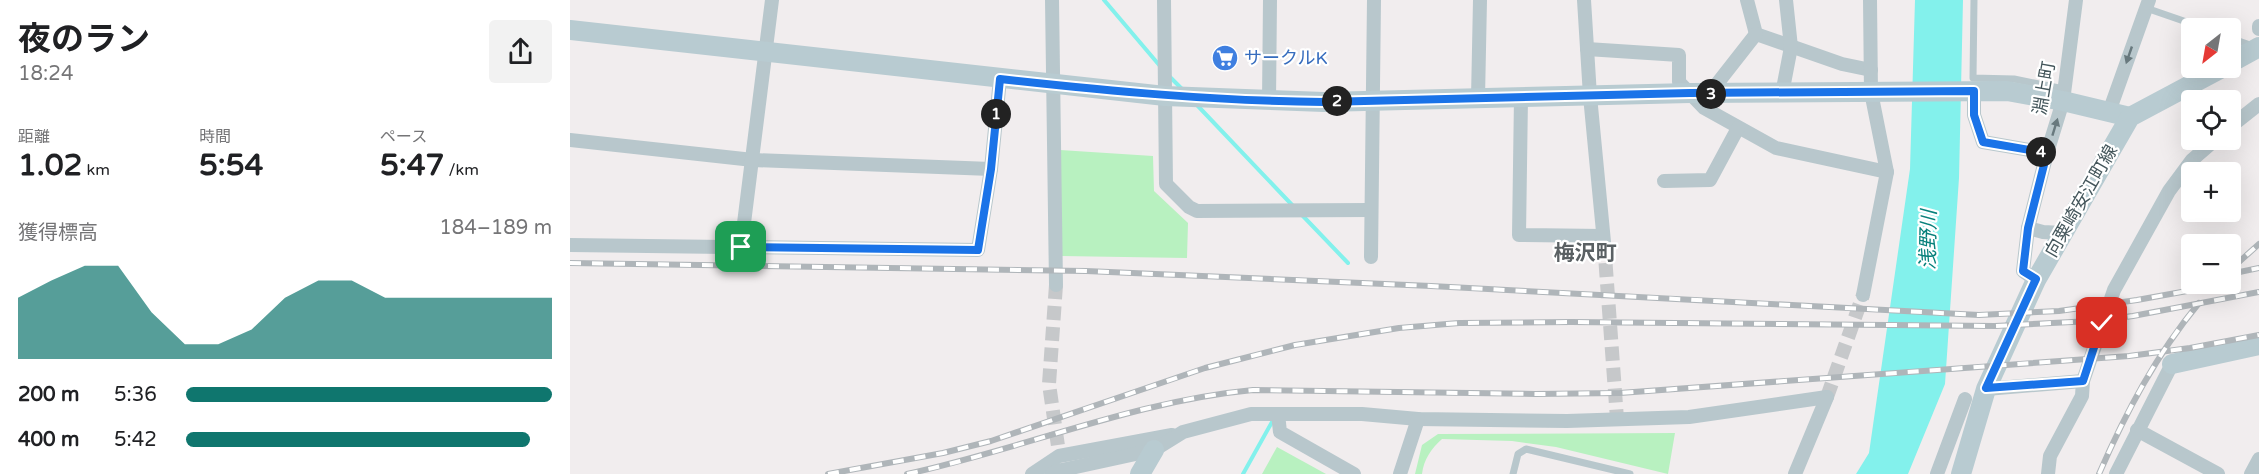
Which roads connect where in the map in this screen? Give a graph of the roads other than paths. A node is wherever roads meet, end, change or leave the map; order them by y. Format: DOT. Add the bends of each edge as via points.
graph roads {
  1 [pos="772,0"];
  2 [pos="1052,0"];
  3 [pos="1164,0"];
  4 [pos="1270,0"];
  5 [pos="1374,0"];
  6 [pos="1480,0"];
  7 [pos="1584,0"];
  8 [pos="1747,0"];
  9 [pos="1786,0"];
  10 [pos="1870,0"];
  11 [pos="1974,0"];
  12 [pos="2076,0"];
  13 [pos="2147,4"];
  14 [pos="2181,18"];
  15 [pos="570,30"];
  16 [pos="1756,34"];
  17 [pos="2241,41"];
  18 [pos="1791,47"];
  19 [pos="2259,47"];
  20 [pos="1587,49"];
  21 [pos="766,52"];
  22 [pos="2241,57"];
  23 [pos="1871,70"];
  24 [pos="2203,78"];
  25 [pos="1000,79"];
  26 [pos="1053,85"];
  27 [pos="1974,91"];
  28 [pos="1871,92"];
  29 [pos="1699,94"];
  30 [pos="1782,94"];
  31 [pos="2063,95"];
  32 [pos="1165,96"];
  33 [pos="1590,96"];
  34 [pos="1521,97"];
  35 [pos="1478,98"];
  36 [pos="1269,101"];
  37 [pos="1372,101"];
  38 [pos="2259,104"];
  39 [pos="2109,112"];
  40 [pos="2130,117"];
  41 [pos="2241,118"];
  42 [pos="1738,128"];
  43 [pos="570,140"];
  44 [pos="2204,150"];
  45 [pos="2047,153"];
  46 [pos="753,160"];
  47 [pos="991,169"];
  48 [pos="1887,172"];
  49 [pos="1664,181"];
  50 [pos="1370,210"];
  51 [pos="2028,228"];
  52 [pos="2062,233"];
  53 [pos="570,245"];
  54 [pos="741,247"];
  55 [pos="1371,257"];
  56 [pos="2036,279"];
  57 [pos="1056,285"];
  58 [pos="1863,295"];
  59 [pos="2259,345"];
  60 [pos="2172,364"];
  61 [pos="2083,381"];
  62 [pos="1988,385"];
  63 [pos="1965,399"];
  64 [pos="1278,414"];
  65 [pos="1418,419"];
  66 [pos="2137,430"];
  67 [pos="1183,432"];
  68 [pos="1154,450"];
  69 [pos="2259,459"];
  70 [pos="1032,474"];
  71 [pos="1052,474"];
  72 [pos="1140,474"];
  73 [pos="1354,474"];
  74 [pos="1400,474"];
  75 [pos="1513,474"];
  76 [pos="1630,474"];
  77 [pos="1795,474"];
  78 [pos="1937,474"];
  79 [pos="1961,474"];
  80 [pos="2048,474"];
  81 [pos="2116,474"];
  82 [pos="2218,474"];
  83 [pos="2251,474"];
  1 -- 21 [label="street"];
  2 -- 26 [label="street"];
  3 -- 32 [label="street"];
  4 -- 36 [label="street"];
  5 -- 37 [label="street"];
  6 -- 35 [label="street"];
  7 -- 20 [label="street"];
  8 -- 16 [label="street"];
  9 -- 18 [label="street"];
  10 -- 23 [label="street"];
  11 -- 31 [label="lane" via="1972,78 2014,79"];
  12 -- 31 [label="street, 淵上町"];
  13 -- 14 [label="lane"];
  13 -- 39 [label="street, one-way"];
  15 -- 21 [label="street"];
  16 -- 18 [label="street"];
  16 -- 29 [label="street"];
  17 -- 19 [label="lane"];
  18 -- 23 [label="street"];
  18 -- 30 [label="street"];
  19 -- 22 [label="street"];
  20 -- 29 [label="street" via="1679,55 1679,82"];
  20 -- 33 [label="street"];
  21 -- 25 [label="street"];
  21 -- 46 [label="street"];
  23 -- 28 [label="street"];
  24 -- 40 [label="street"];
  25 -- 26 [label="street"];
  25 -- 47 [label="street"];
  26 -- 32 [label="street"];
  26 -- 57 [label="street"];
  27 -- 28 [label="street"];
  27 -- 31 [label="street"];
  27 -- 45 [label="street" via="1974,115 1983,142"];
  28 -- 30 [label="street"];
  28 -- 48 [label="street"];
  29 -- 30 [label="street"];
  29 -- 33 [label="street"];
  29 -- 42 [label="street" via="1704,108"];
  31 -- 39 [label="street"];
  45 -- 31 [label="street, 淵上町, one-way"];
  32 -- 36 [label="street"];
  32 -- 50 [label="street" via="1166,184 1189,207 1197,211"];
  33 -- 34 [label="street"];
  33 -- 34 [label="street" via="1604,239 1519,235"];
  34 -- 35 [label="street"];
  35 -- 37 [label="street"];
  36 -- 37 [label="street"];
  37 -- 50 [label="street"];
  38 -- 41 [label="street"];
  39 -- 40 [label="street"];
  40 -- 52 [label="street, 向粟崎安江町線"];
  42 -- 48 [label="street" via="1776,148"];
  42 -- 49 [label="street" via="1710,180"];
  43 -- 46 [label="street"];
  44 -- 61 [label="street" via="2169,190 2114,290"];
  45 -- 51 [label="street, 淵上町"];
  46 -- 47 [label="street"];
  46 -- 54 [label="street"];
  47 -- 54 [label="street" via="978,250"];
  48 -- 58 [label="street"];
  50 -- 55 [label="street"];
  51 -- 52 [label="street"];
  51 -- 56 [label="street, 淵上町" via="2023,271"];
  52 -- 56 [label="street, 向粟崎安江町線"];
  53 -- 54 [label="street"];
  56 -- 62 [label="street, 向粟崎安江町線"];
  59 -- 60 [label="street"];
  60 -- 66 [label="street"];
  61 -- 62 [label="street"];
  61 -- 80 [label="street" via="2082,396 2050,456"];
  62 -- 79 [label="street, 向粟崎安江町線"];
  63 -- 78 [label="street"];
  64 -- 65 [label="street"];
  64 -- 67 [label="street" via="1251,414"];
  64 -- 73 [label="street" via="1280,432"];
  65 -- 74 [label="street"];
  65 -- 77 [label="street" via="1567,421 1689,417 1827,398"];
  66 -- 81 [label="street"];
  66 -- 82 [label="street"];
  67 -- 68 [label="street"];
  67 -- 70 [label="street" via="1058,451"];
  68 -- 71 [label="street"];
  68 -- 72 [label="street"];
  69 -- 83 [label="street"];
  75 -- 76 [label="lane" via="1518,454 1526,449"];
}
